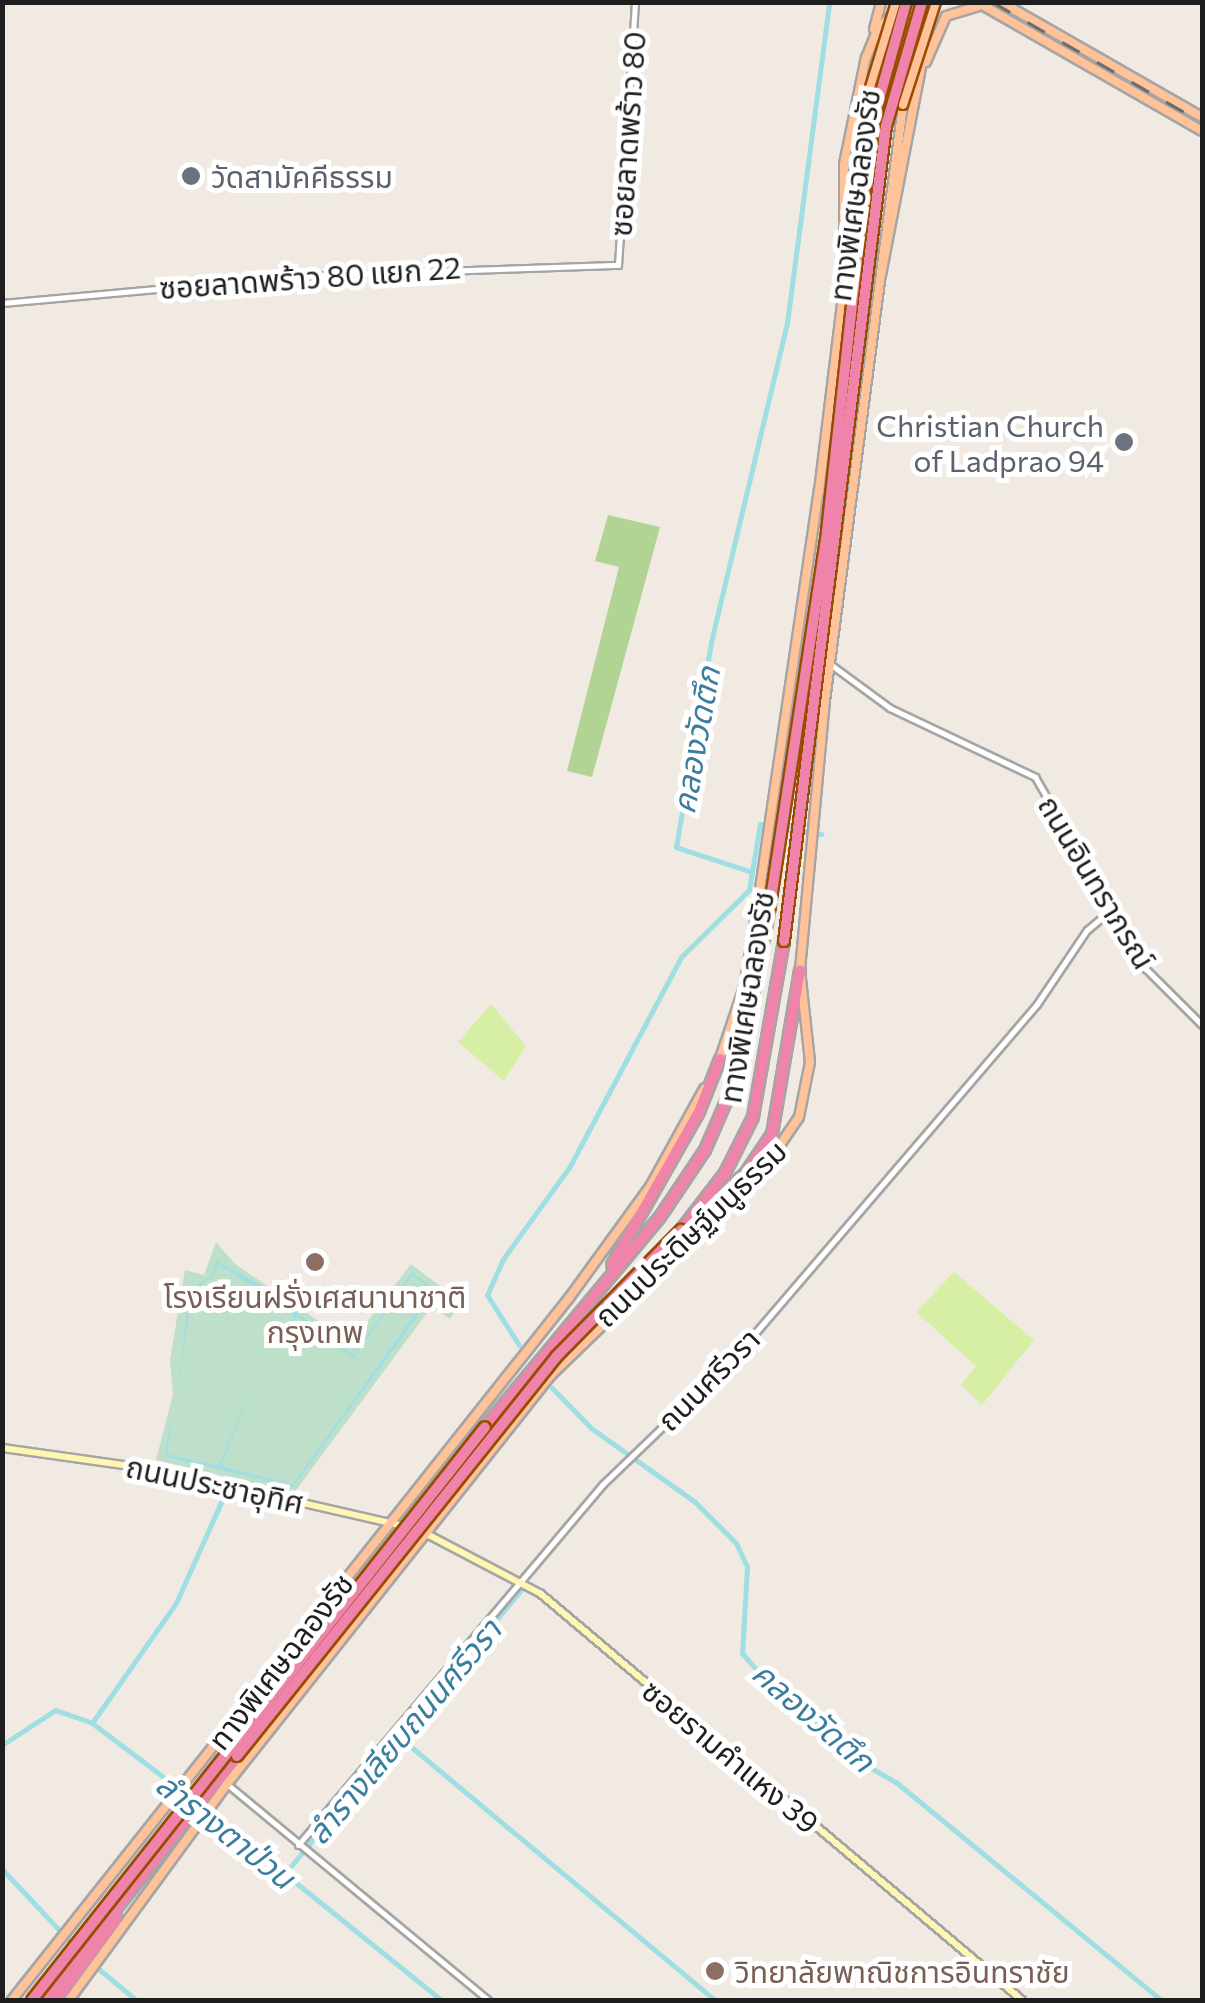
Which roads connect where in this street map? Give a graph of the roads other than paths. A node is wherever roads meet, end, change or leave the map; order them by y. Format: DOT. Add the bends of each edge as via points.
graph roads {
  1 [pos="635,2"];
  2 [pos="881,2"];
  3 [pos="896,2"];
  4 [pos="906,2"];
  5 [pos="922,2"];
  6 [pos="936,2"];
  7 [pos="977,2"];
  8 [pos="1001,2"];
  9 [pos="987,8"];
  10 [pos="866,58"];
  11 [pos="918,85"];
  12 [pos="1202,117"];
  13 [pos="1202,131"];
  14 [pos="618,264"];
  15 [pos="845,274"];
  16 [pos="876,290"];
  17 [pos="2,303"];
  18 [pos="830,652"];
  19 [pos="829,664"];
  20 [pos="788,702"];
  21 [pos="781,748"];
  22 [pos="820,753"];
  23 [pos="1112,910"];
  24 [pos="800,970"];
  25 [pos="1202,1025"];
  26 [pos="720,1059"];
  27 [pos="696,1216"];
  28 [pos="605,1279"];
  29 [pos="2,1448"];
  30 [pos="427,1479"];
  31 [pos="455,1498"];
  32 [pos="392,1522"];
  33 [pos="426,1533"];
  34 [pos="367,1555"];
  35 [pos="392,1574"];
  36 [pos="519,1578"];
  37 [pos="227,1784"];
  38 [pos="302,1848"];
  39 [pos="128,1894"];
  40 [pos="42,1964"];
  41 [pos="12,2000"];
  42 [pos="30,2000"];
  43 [pos="44,2000"];
  44 [pos="488,2000"];
  45 [pos="1022,2000"];
  46 [pos="63,2001"];
  1 -- 14 [label="street, ซอยลาดพร้าว 80"];
  2 -- 10 [label="main road"];
  3 -- 15 [label="main road, ถนนประดิษฐ์มนูธรรม, bridge" via="868,94"];
  4 -- 28 [label="highway, ทางพิเศษฉลองรัช, bridge" via="872,125 827,531 748,1038 723,1112 677,1194"];
  5 -- 27 [label="highway, ทางพิเศษฉลองรัช, bridge" via="886,126 784,941 753,1117"];
  6 -- 16 [label="main road, ถนนประดิษฐ์มนูธรรม, bridge" via="903,104"];
  7 -- 9 [label="main road"];
  8 -- 12 [label="main road"];
  9 -- 11 [label="main road" via="959,7 946,16"];
  9 -- 13 [label="main road"];
  10 -- 11 [label="main road" via="882,22 916,23 925,44"];
  10 -- 15 [label="main road" via="844,164"];
  11 -- 16 [label="main road"];
  14 -- 17 [label="street, ซอยลาดพร้าว 80 แยก 22" via="300,276"];
  15 -- 20 [label="main road, ถนนประดิษฐ์มนูธรรม"];
  16 -- 18 [label="main road, ถนนประดิษฐ์มนูธรรม"];
  18 -- 19 [label="main road, ถนนประดิษฐ์มนูธรรม"];
  18 -- 20 [label="main road" via="816,718 794,722"];
  19 -- 22 [label="main road, ถนนประดิษฐ์มนูธรรม"];
  19 -- 23 [label="street, ถนนอินทราภรณ์" via="890,708 1029,771"];
  20 -- 21 [label="main road, ถนนประดิษฐ์มนูธรรม"];
  21 -- 22 [label="main road" via="812,739"];
  21 -- 26 [label="main road, ถนนประดิษฐ์มนูธรรม" via="744,987"];
  22 -- 24 [label="main road, ถนนประดิษฐ์มนูธรรม"];
  23 -- 25 [label="street, ถนนอินทราภรณ์" via="1152,976"];
  23 -- 36 [label="street, ถนนศรีวรา" via="1088,930 1027,1016 732,1360 629,1456"];
  24 -- 27 [label="highway" via="780,1108 766,1146"];
  24 -- 31 [label="main road, ถนนประดิษฐ์มนูธรรม" via="809,1076 785,1144 588,1333"];
  26 -- 28 [label="highway" via="699,1112"];
  26 -- 30 [label="main road, ถนนประดิษฐ์มนูธรรม" via="636,1210"];
  27 -- 39 [label="highway, ทางพิเศษฉลองรัช, bridge" via="557,1356"];
  28 -- 42 [label="highway, ทางพิเศษฉลองรัช, bridge"];
  29 -- 32 [label="main road, ถนนประชาอุทิศ" via="159,1470"];
  30 -- 31 [label="main road" via="432,1502"];
  30 -- 32 [label="main road, ถนนประดิษฐ์มนูธรรม"];
  31 -- 33 [label="main road, ถนนประดิษฐ์มนูธรรม"];
  32 -- 33 [label="main road, ถนนประชาอุทิศ"];
  32 -- 34 [label="main road, ถนนประดิษฐ์มนูธรรม"];
  33 -- 35 [label="main road, ถนนประดิษฐ์มนูธรรม"];
  33 -- 36 [label="main road, ซอยรามคำแหง 39"];
  34 -- 35 [label="main road" via="385,1552"];
  34 -- 40 [label="main road, ถนนประดิษฐ์มนูธรรม"];
  35 -- 37 [label="main road, ถนนประดิษฐ์มนูธรรม"];
  36 -- 38 [label="street, ถนนศรีวรา"];
  36 -- 45 [label="main road, ซอยรามคำแหง 39"];
  37 -- 38 [label="street"];
  37 -- 46 [label="main road, ถนนประดิษฐ์มนูธรรม" via="99,1962"];
  38 -- 44 [label="street"];
  39 -- 43 [label="highway, ทางพิเศษฉลองรัช"];
  39 -- 46 [label="highway"];
  40 -- 41 [label="main road, ถนนประดิษฐ์มนูธรรม"];
  40 -- 42 [label="main road"];
}
